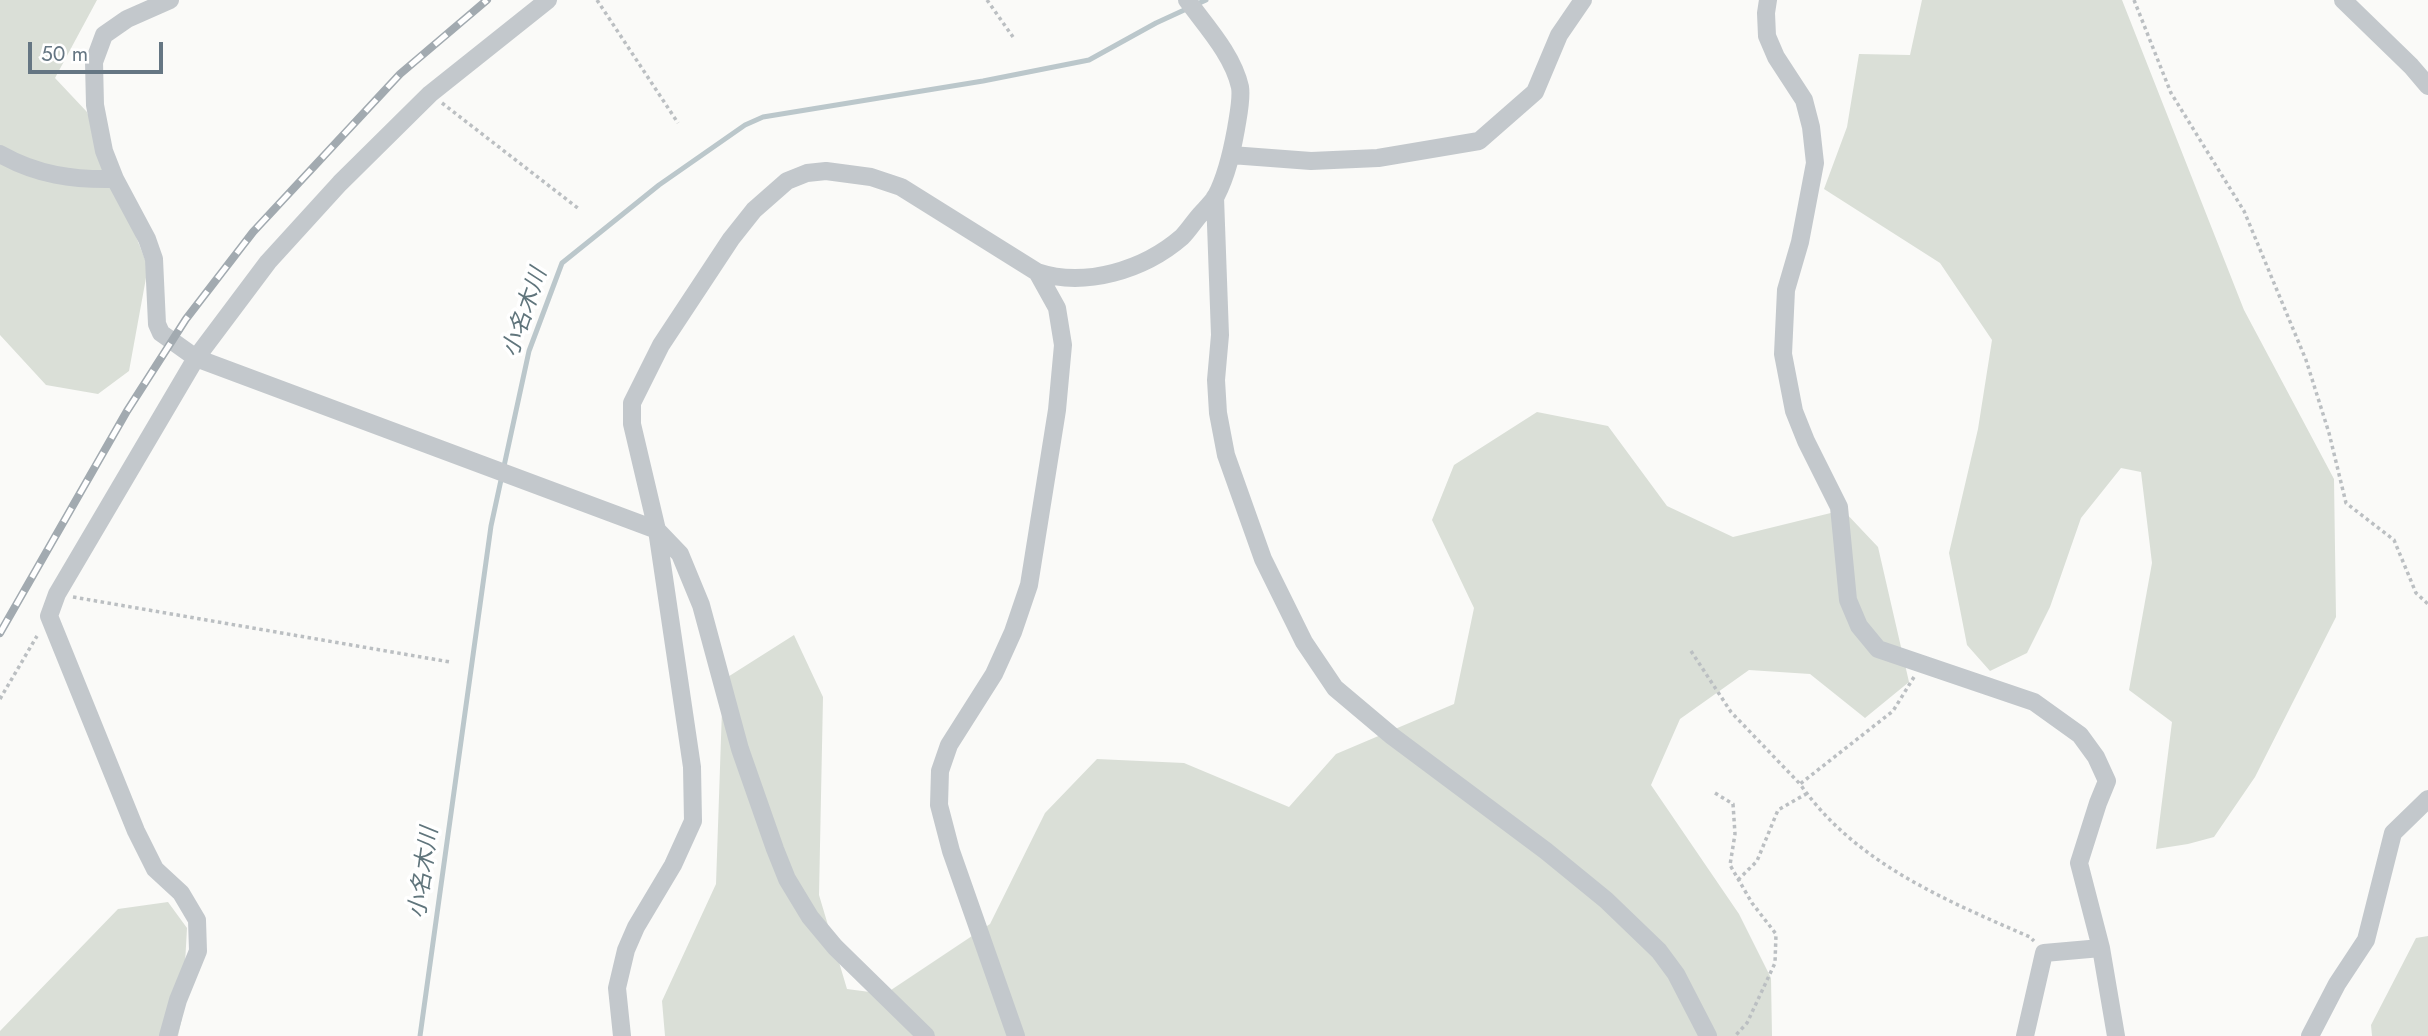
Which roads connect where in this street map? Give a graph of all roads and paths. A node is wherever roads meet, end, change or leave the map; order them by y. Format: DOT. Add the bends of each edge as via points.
graph roads {
  1 [pos="170,0"];
  2 [pos="548,0"];
  3 [pos="597,0"];
  4 [pos="988,0"];
  5 [pos="1187,0"];
  6 [pos="1583,0"];
  7 [pos="1768,0"];
  8 [pos="2134,0"];
  9 [pos="2343,0"];
  10 [pos="1013,37"];
  11 [pos="2428,86"];
  12 [pos="429,94"];
  13 [pos="678,123"];
  14 [pos="0,154"];
  15 [pos="1231,155"];
  16 [pos="115,179"];
  17 [pos="1215,197"];
  18 [pos="579,209"];
  19 [pos="1037,272"];
  20 [pos="196,358"];
  21 [pos="657,530"];
  22 [pos="57,594"];
  23 [pos="2428,604"];
  24 [pos="49,616"];
  25 [pos="1691,651"];
  26 [pos="450,662"];
  27 [pos="1921,666"];
  28 [pos="0,699"];
  29 [pos="1800,784"];
  30 [pos="1715,793"];
  31 [pos="1807,794"];
  32 [pos="2428,799"];
  33 [pos="1738,880"];
  34 [pos="2101,948"];
  35 [pos="2044,953"];
  36 [pos="168,1036"];
  37 [pos="622,1036"];
  38 [pos="926,1036"];
  39 [pos="1017,1036"];
  40 [pos="1708,1036"];
  41 [pos="1735,1036"];
  42 [pos="2025,1036"];
  43 [pos="2116,1036"];
  44 [pos="2310,1036"];
  1 -- 16 [label="street" via="104,35 94,61 95,105"];
  2 -- 12 [label="street"];
  3 -- 13 [label="path"];
  4 -- 10 [label="path"];
  5 -- 15 [label="street" via="1224,52 1240,88"];
  6 -- 15 [label="street" via="1559,35 1535,92 1479,141 1378,158 1311,161"];
  7 -- 27 [label="street" via="1767,36 1804,100 1815,163 1786,290 1783,354 1794,411 1839,507 1849,600 1859,626 1878,649"];
  8 -- 23 [label="path" via="2171,93 2244,211 2306,360 2346,503 2394,540 2416,593"];
  9 -- 11 [label="street"];
  12 -- 18 [label="path"];
  12 -- 20 [label="street" via="268,262"];
  14 -- 16 [label="street" via="20,165 77,180"];
  15 -- 17 [label="street"];
  16 -- 20 [label="street" via="154,259 161,333"];
  17 -- 19 [label="street" via="1182,237 1152,257 1086,278"];
  17 -- 40 [label="street" via="1220,335 1216,380 1224,445 1263,559 1304,642 1335,688 1546,851 1659,951"];
  19 -- 21 [label="street" via="901,187 871,177 826,172 787,181 754,210 731,240 661,345 632,403 632,424"];
  19 -- 39 [label="street" via="1058,308 1063,345 1029,585 994,674 949,745 940,771 939,805"];
  20 -- 21 [label="street"];
  20 -- 22 [label="street"];
  21 -- 37 [label="street" via="692,767 693,821 626,950 617,988"];
  21 -- 38 [label="street" via="680,554 701,605 740,749 788,879 810,917 835,947"];
  22 -- 24 [label="street"];
  22 -- 26 [label="path"];
  24 -- 28 [label="path"];
  24 -- 36 [label="street" via="136,831 155,869 181,893 197,919 198,951"];
  25 -- 29 [label="path" via="1731,712"];
  27 -- 29 [label="path" via="1893,710"];
  27 -- 34 [label="street" via="2034,702 2080,735 2096,757 2107,781 2080,863"];
  29 -- 31 [label="path"];
  30 -- 33 [label="path" via="1733,804 1730,865"];
  31 -- 33 [label="path" via="1778,810 1757,861"];
  31 -- 35 [label="path" via="1853,844 1937,897 2030,937"];
  32 -- 44 [label="street" via="2393,833 2366,940"];
  33 -- 41 [label="path" via="1776,934 1776,944 1775,962 1747,1023"];
  34 -- 35 [label="street"];
  34 -- 43 [label="street"];
  35 -- 42 [label="street"];
}
